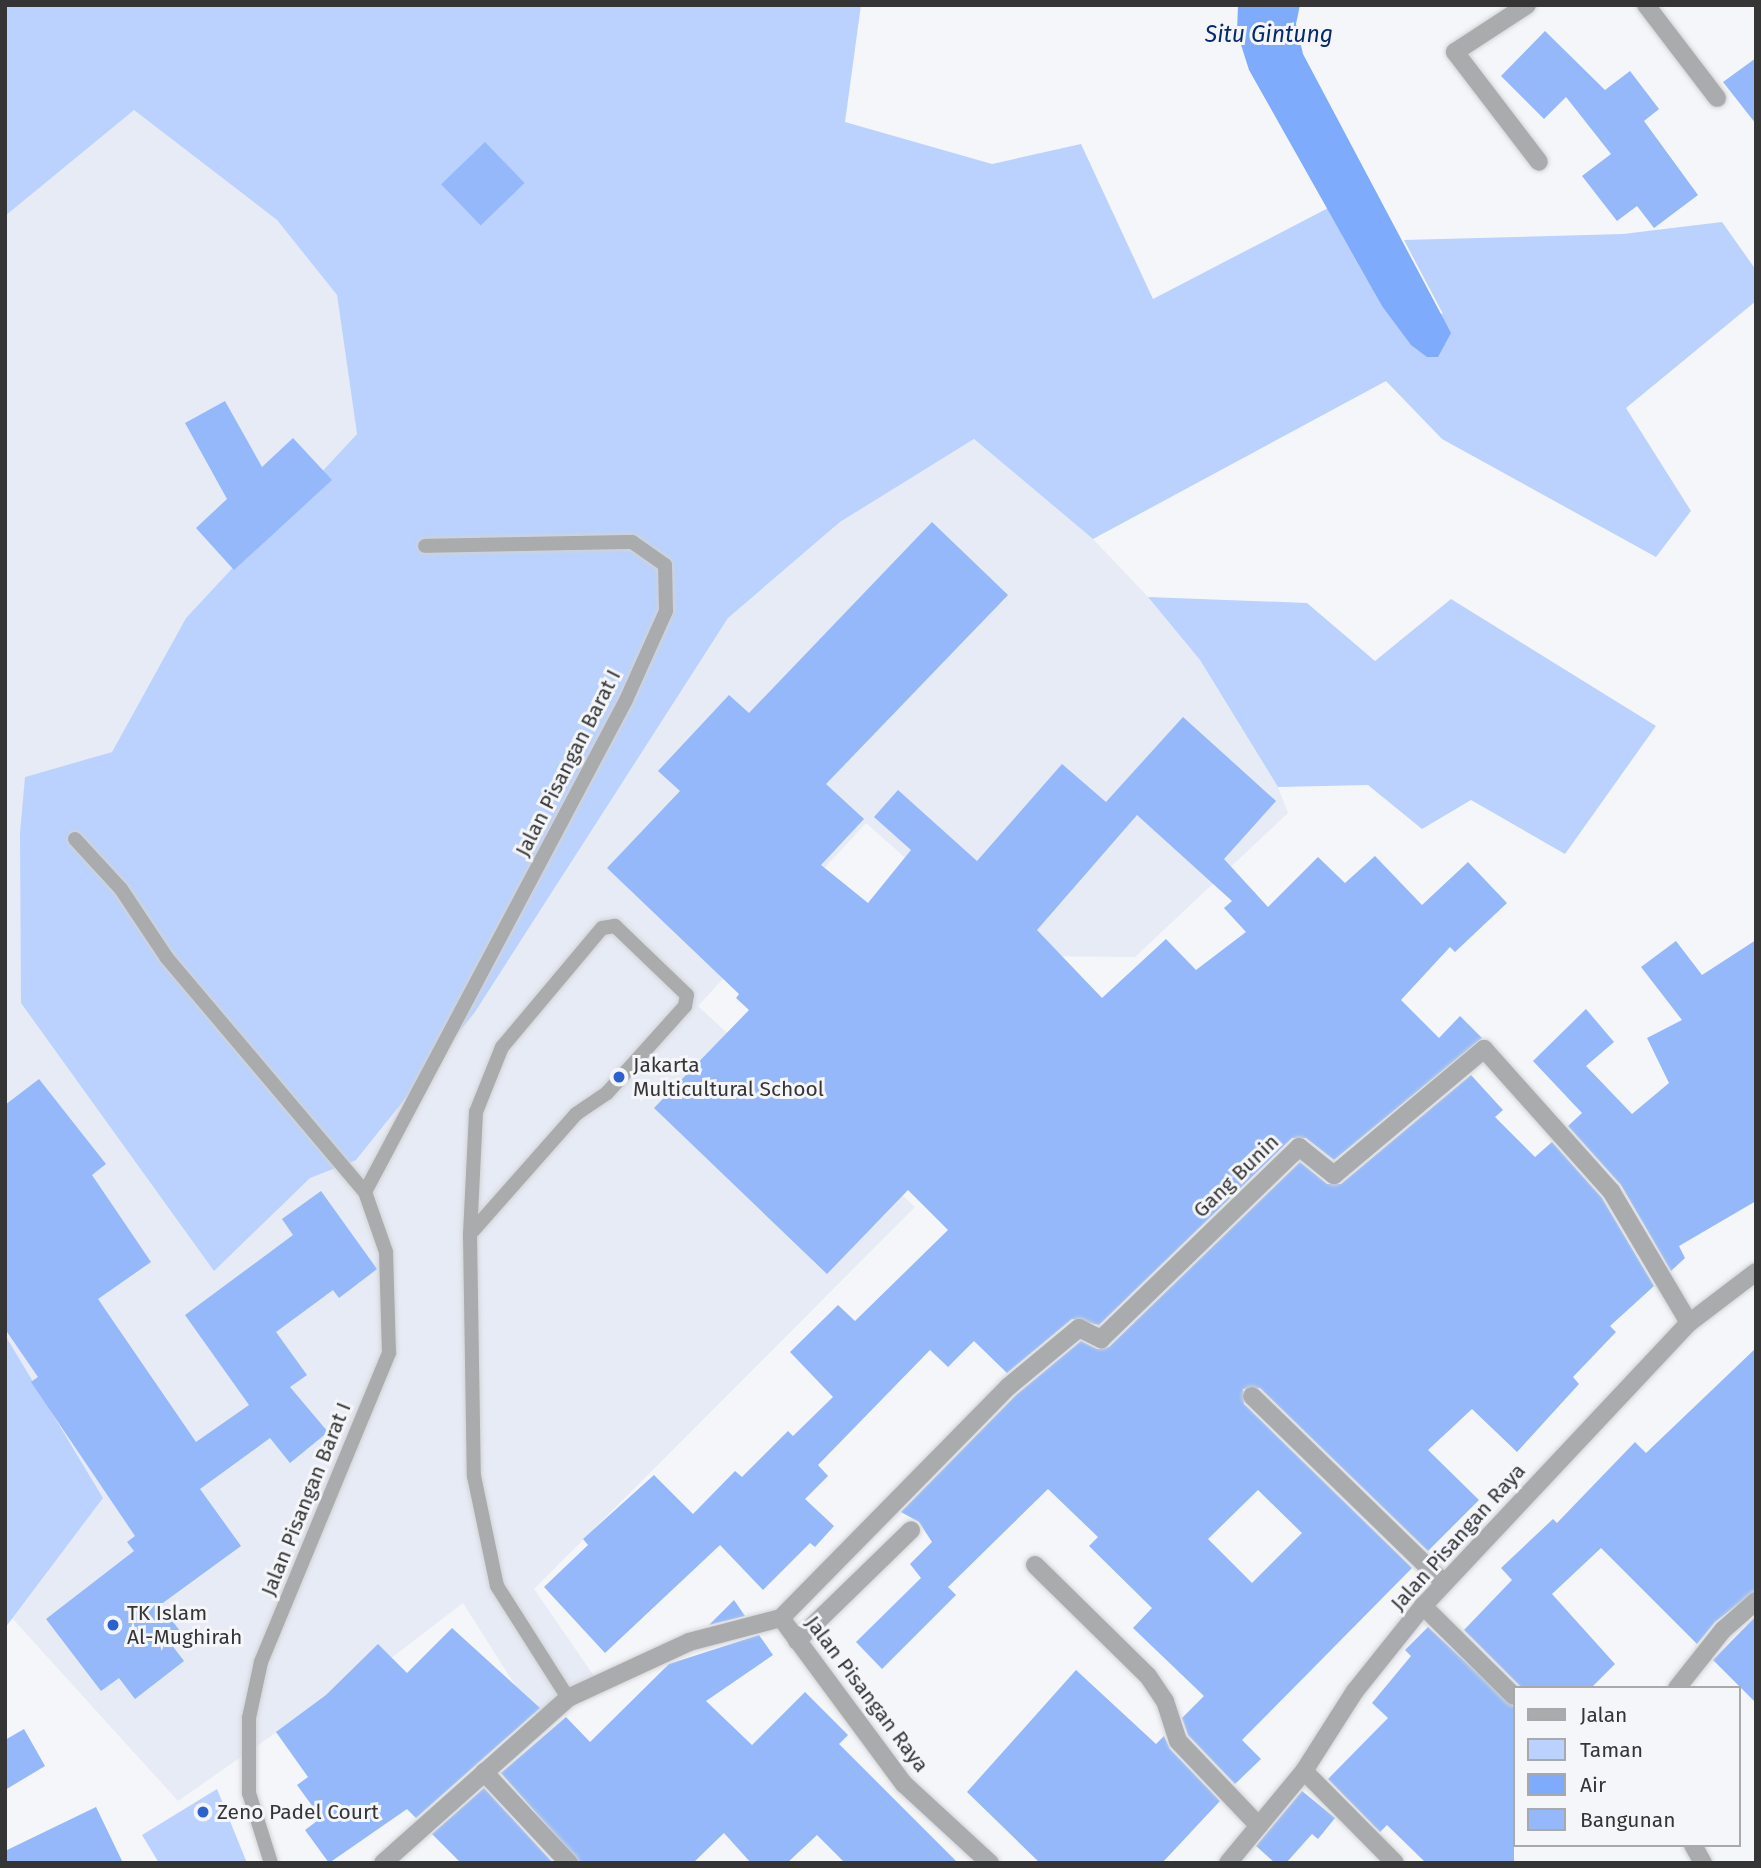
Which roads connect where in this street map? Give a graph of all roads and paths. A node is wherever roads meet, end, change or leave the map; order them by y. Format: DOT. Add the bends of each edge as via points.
graph roads {
  1 [pos="1527,5"];
  2 [pos="1646,5"];
  3 [pos="1717,98"];
  4 [pos="1539,162"];
  5 [pos="425,546"];
  6 [pos="75,839"];
  7 [pos="365,1192"];
  8 [pos="470,1234"];
  9 [pos="1756,1272"];
  10 [pos="1689,1322"];
  11 [pos="1252,1396"];
  12 [pos="911,1530"];
  13 [pos="1035,1564"];
  14 [pos="1444,1583"];
  15 [pos="1756,1601"];
  16 [pos="1423,1606"];
  17 [pos="781,1618"];
  18 [pos="797,1641"];
  19 [pos="1678,1686"];
  20 [pos="1512,1694"];
  21 [pos="568,1698"];
  22 [pos="1304,1771"];
  23 [pos="484,1772"];
  24 [pos="1259,1826"];
  25 [pos="1694,1847"];
  26 [pos="271,1863"];
  27 [pos="383,1863"];
  28 [pos="569,1863"];
  29 [pos="989,1863"];
  30 [pos="1228,1863"];
  31 [pos="1395,1863"];
  32 [pos="1703,1863"];
  1 -- 4 [label="street" via="1455,52"];
  2 -- 3 [label="street"];
  5 -- 7 [label="lane, Jalan Pisangan Barat I" via="632,541 665,565 666,611 626,700"];
  6 -- 7 [label="lane, Jalan Pisangan Barat I" via="121,889 167,958"];
  7 -- 26 [label="lane, Jalan Pisangan Barat I" via="386,1252 389,1353 261,1662 249,1718 249,1793"];
  8 -- 8 [label="lane" via="476,1112 502,1046 602,928 615,926 687,995 685,1006 607,1093 576,1114"];
  8 -- 21 [label="lane" via="474,1476 495,1574 539,1658"];
  9 -- 10 [label="street, Jalan Pisangan Raya"];
  10 -- 14 [label="street, Jalan Pisangan Raya"];
  10 -- 17 [label="street, Gang Bunin" via="1611,1191 1484,1049 1334,1175 1298,1147 1101,1339 1079,1328 1009,1387"];
  11 -- 14 [label="street"];
  12 -- 18 [label="street"];
  13 -- 24 [label="street" via="1148,1676 1165,1701 1178,1741"];
  14 -- 16 [label="street, Jalan Pisangan Raya"];
  15 -- 19 [label="street" via="1723,1630"];
  16 -- 20 [label="street"];
  16 -- 22 [label="street, Jalan Pisangan Raya" via="1355,1691"];
  17 -- 18 [label="street, Jalan Pisangan Raya"];
  17 -- 21 [label="street, Jalan Pisangan Raya" via="688,1642"];
  18 -- 29 [label="street, Jalan Pisangan Raya" via="904,1784"];
  21 -- 23 [label="street, Jalan Pisangan Raya"];
  22 -- 24 [label="street, Jalan Pisangan Raya"];
  22 -- 31 [label="street"];
  23 -- 27 [label="street, Jalan Pisangan Raya"];
  23 -- 28 [label="street"];
  24 -- 30 [label="street, Jalan Pisangan Raya"];
  25 -- 32 [label="street"];
}
